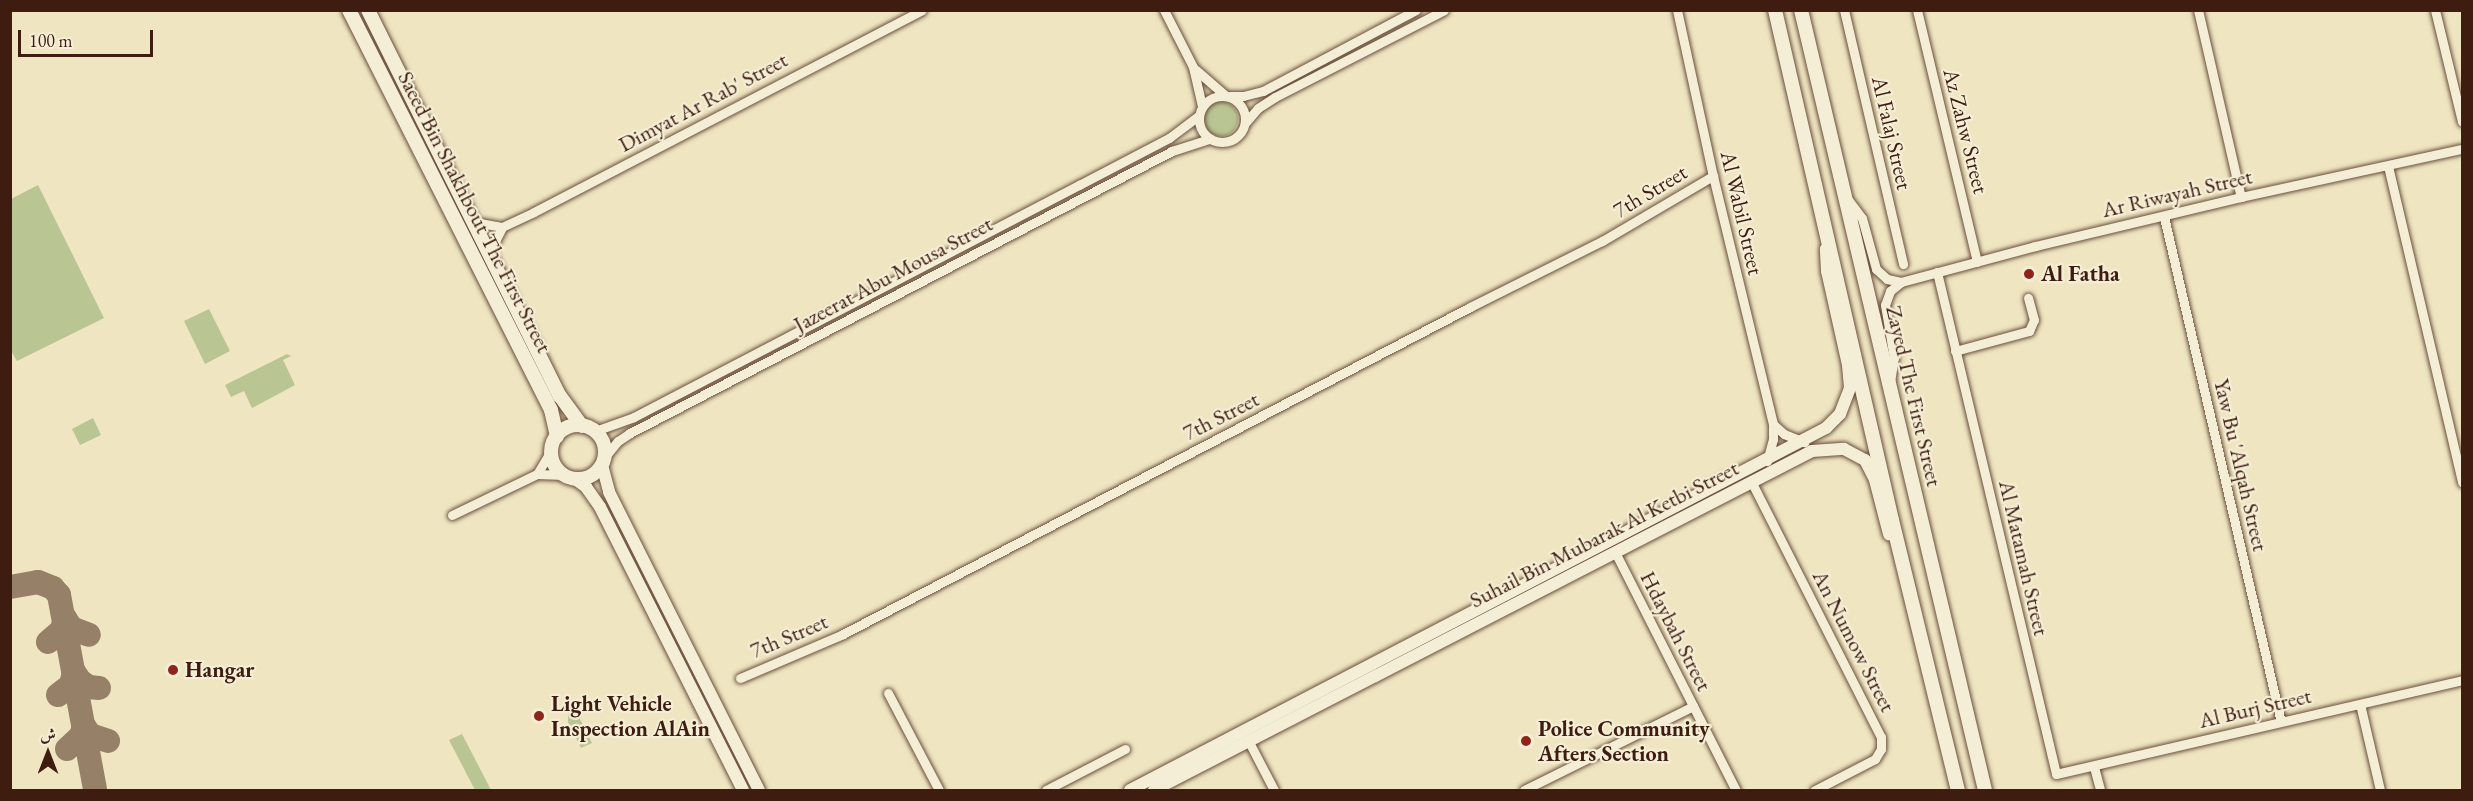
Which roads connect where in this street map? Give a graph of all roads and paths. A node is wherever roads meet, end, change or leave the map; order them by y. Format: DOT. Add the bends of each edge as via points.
graph roads {
  1 [pos="349,10"];
  2 [pos="368,10"];
  3 [pos="922,10"];
  4 [pos="1164,10"];
  5 [pos="1416,10"];
  6 [pos="1444,10"];
  7 [pos="1677,10"];
  8 [pos="1775,10"];
  9 [pos="1801,10"];
  10 [pos="1844,10"];
  11 [pos="1917,10"];
  12 [pos="2198,10"];
  13 [pos="2435,10"];
  14 [pos="1193,68"];
  15 [pos="1228,96"];
  16 [pos="1202,105"];
  17 [pos="1198,116"];
  18 [pos="2463,122"];
  19 [pos="1245,123"];
  20 [pos="1210,139"];
  21 [pos="2463,149"];
  22 [pos="2388,166"];
  23 [pos="1713,176"];
  24 [pos="1845,196"];
  25 [pos="2241,197"];
  26 [pos="2164,217"];
  27 [pos="474,222"];
  28 [pos="502,227"];
  29 [pos="1827,233"];
  30 [pos="489,253"];
  31 [pos="1977,262"];
  32 [pos="1903,264"];
  33 [pos="1936,272"];
  34 [pos="1901,282"];
  35 [pos="2028,298"];
  36 [pos="1955,351"];
  37 [pos="1889,384"];
  38 [pos="1773,424"];
  39 [pos="588,428"];
  40 [pos="557,436"];
  41 [pos="1804,442"];
  42 [pos="552,451"];
  43 [pos="1767,461"];
  44 [pos="603,462"];
  45 [pos="537,474"];
  46 [pos="570,477"];
  47 [pos="1752,481"];
  48 [pos="2463,482"];
  49 [pos="452,515"];
  50 [pos="1615,552"];
  51 [pos="740,678"];
  52 [pos="2463,680"];
  53 [pos="1934,687"];
  54 [pos="888,693"];
  55 [pos="2360,704"];
  56 [pos="1693,706"];
  57 [pos="2281,722"];
  58 [pos="1249,742"];
  59 [pos="1125,749"];
  60 [pos="2094,766"];
  61 [pos="2056,774"];
  62 [pos="1833,787"];
  63 [pos="743,790"];
  64 [pos="759,790"];
  65 [pos="939,790"];
  66 [pos="1046,790"];
  67 [pos="1130,790"];
  68 [pos="1154,790"];
  69 [pos="1274,790"];
  70 [pos="1524,790"];
  71 [pos="1736,790"];
  72 [pos="1815,790"];
  73 [pos="1958,790"];
  74 [pos="1985,790"];
  75 [pos="2100,790"];
  76 [pos="2380,790"];
  1 -- 40 [label="main road, Saeed Bin Shakhbout The First Street" via="547,402"];
  2 -- 27 [label="main road, Saeed Bin Shakhbout The First Street"];
  3 -- 28 [label="street, Dimyat Ar Rab' Street"];
  4 -- 14 [label="street"];
  5 -- 15 [label="street" via="1263,91"];
  6 -- 19 [label="street" via="1275,97"];
  7 -- 23 [label="street, Al Wabil Street"];
  8 -- 29 [label="main road"];
  9 -- 24 [label="main road, Zayed The First Street"];
  10 -- 32 [label="street, Al Falaj Street"];
  11 -- 31 [label="street, Az Zahw Street"];
  12 -- 25 [label="street"];
  13 -- 18 [label="street"];
  14 -- 15 [label="street"];
  14 -- 16 [label="street"];
  15 -- 16 [label="street" via="1213,97"];
  15 -- 19 [label="street" via="1241,105"];
  16 -- 17 [label="street"];
  17 -- 20 [label="street" via="1203,133"];
  17 -- 39 [label="street, Jazeerat Abu Mousa Street" via="1177,134 634,417"];
  19 -- 20 [label="street" via="1231,140"];
  20 -- 44 [label="street, Jazeerat Abu Mousa Street" via="1172,151 630,433 618,441"];
  21 -- 22 [label="street, Ar Riwayah Street"];
  22 -- 25 [label="street, Ar Riwayah Street"];
  22 -- 48 [label="street"];
  23 -- 38 [label="street, Al Wabil Street"];
  23 -- 51 [label="street, 7th Street" via="1602,241 853,629"];
  24 -- 34 [label="street" via="1862,218 1876,269 1887,279"];
  24 -- 37 [label="main road, Zayed The First Street"];
  25 -- 26 [label="street, Ar Riwayah Street"];
  26 -- 31 [label="street, Ar Riwayah Street"];
  26 -- 57 [label="street, Yaw Bu 'Alqah Street"];
  27 -- 28 [label="street"];
  27 -- 30 [label="main road, Saeed Bin Shakhbout The First Street"];
  28 -- 30 [label="street"];
  29 -- 41 [label="street, Suhail Bin Mubarak Al Ketbi Street" via="1827,271 1850,388 1846,403 1833,422"];
  29 -- 53 [label="main road"];
  30 -- 39 [label="main road, Saeed Bin Shakhbout The First Street" via="560,396"];
  31 -- 33 [label="street, Ar Riwayah Street"];
  33 -- 34 [label="street, Ar Riwayah Street"];
  33 -- 36 [label="street, Al Matamah Street"];
  34 -- 37 [label="street" via="1890,291 1885,305 1894,358"];
  35 -- 36 [label="street" via="2034,320 2029,331"];
  36 -- 61 [label="street, Al Matamah Street"];
  37 -- 74 [label="main road, Zayed The First Street"];
  38 -- 41 [label="street" via="1790,438"];
  38 -- 43 [label="street, Al Wabil Street"];
  39 -- 40 [label="main road" via="568,427"];
  39 -- 44 [label="main road" via="602,440"];
  40 -- 42 [label="main road"];
  41 -- 43 [label="street, Suhail Bin Mubarak Al Ketbi Street"];
  42 -- 45 [label="street"];
  42 -- 46 [label="main road" via="554,462"];
  43 -- 67 [label="street, Suhail Bin Mubarak Al Ketbi Street"];
  44 -- 46 [label="main road" via="588,477"];
  44 -- 64 [label="street" via="609,492"];
  45 -- 46 [label="street"];
  45 -- 49 [label="street"];
  46 -- 63 [label="street" via="586,487 600,507"];
  47 -- 50 [label="street, Suhail Bin Mubarak Al Ketbi Street"];
  47 -- 53 [label="street, Suhail Bin Mubarak Al Ketbi Street" via="1802,454 1823,448 1845,449 1865,460 1875,480 1925,670"];
  47 -- 62 [label="street, An Numow Street" via="1881,737 1881,749 1875,759"];
  50 -- 56 [label="street, Hdaybah Street"];
  50 -- 58 [label="street, Suhail Bin Mubarak Al Ketbi Street"];
  52 -- 55 [label="street, Al Burj Street"];
  53 -- 73 [label="main road"];
  54 -- 65 [label="street"];
  55 -- 57 [label="street, Al Burj Street"];
  55 -- 76 [label="street"];
  56 -- 70 [label="street"];
  56 -- 71 [label="street, Hdaybah Street"];
  57 -- 60 [label="street, Al Burj Street"];
  58 -- 68 [label="street, Suhail Bin Mubarak Al Ketbi Street"];
  58 -- 69 [label="street"];
  59 -- 66 [label="street"];
  60 -- 61 [label="street, Al Burj Street"];
  60 -- 75 [label="street"];
  62 -- 72 [label="street, An Numow Street"];
}
